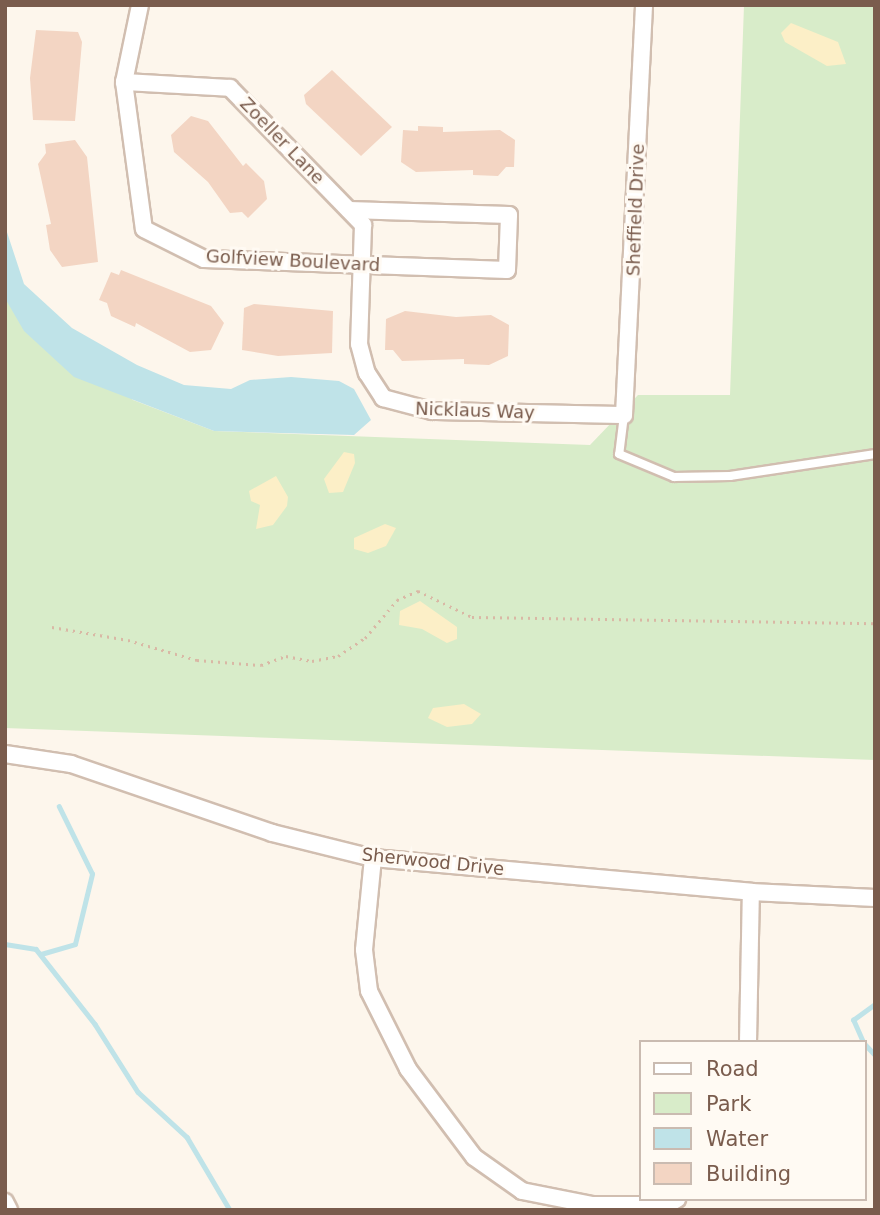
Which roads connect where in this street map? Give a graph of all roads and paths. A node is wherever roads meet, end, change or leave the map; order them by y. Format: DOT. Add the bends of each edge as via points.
graph roads {
  1 [pos="139,5"];
  2 [pos="644,5"];
  3 [pos="124,82"];
  4 [pos="349,210"];
  5 [pos="362,265"];
  6 [pos="624,415"];
  7 [pos="875,454"];
  8 [pos="875,623"];
  9 [pos="52,627"];
  10 [pos="5,754"];
  11 [pos="373,858"];
  12 [pos="751,892"];
  13 [pos="875,898"];
  14 [pos="748,1040"];
  15 [pos="674,1201"];
  16 [pos="5,1202"];
  17 [pos="9,1210"];
  1 -- 3 [label="street, Golfview Boulevard"];
  2 -- 6 [label="street, Sheffield Drive"];
  3 -- 4 [label="street, Zoeller Lane" via="230,88"];
  3 -- 5 [label="street, Golfview Boulevard" via="144,229 204,259"];
  4 -- 5 [label="street, Zoeller Lane" via="363,225"];
  4 -- 5 [label="street, Golfview Boulevard" via="509,215 507,270"];
  5 -- 6 [label="street, Nicklaus Way" via="359,344 366,373 383,398 432,411"];
  6 -- 7 [label="lane" via="619,454 674,477 730,476"];
  8 -- 9 [label="path" via="472,617 451,612 418,591 397,600 365,638 338,656 312,661 286,656 261,665 197,660 128,640"];
  10 -- 11 [label="street, Sherwood Drive" via="71,764 272,833"];
  11 -- 12 [label="street, Sherwood Drive"];
  11 -- 15 [label="street" via="364,950 369,991 408,1069 474,1157 522,1191 593,1205 667,1205"];
  12 -- 13 [label="street, Sherwood Drive"];
  12 -- 14 [label="street"];
  16 -- 17 [label="street"];
}
